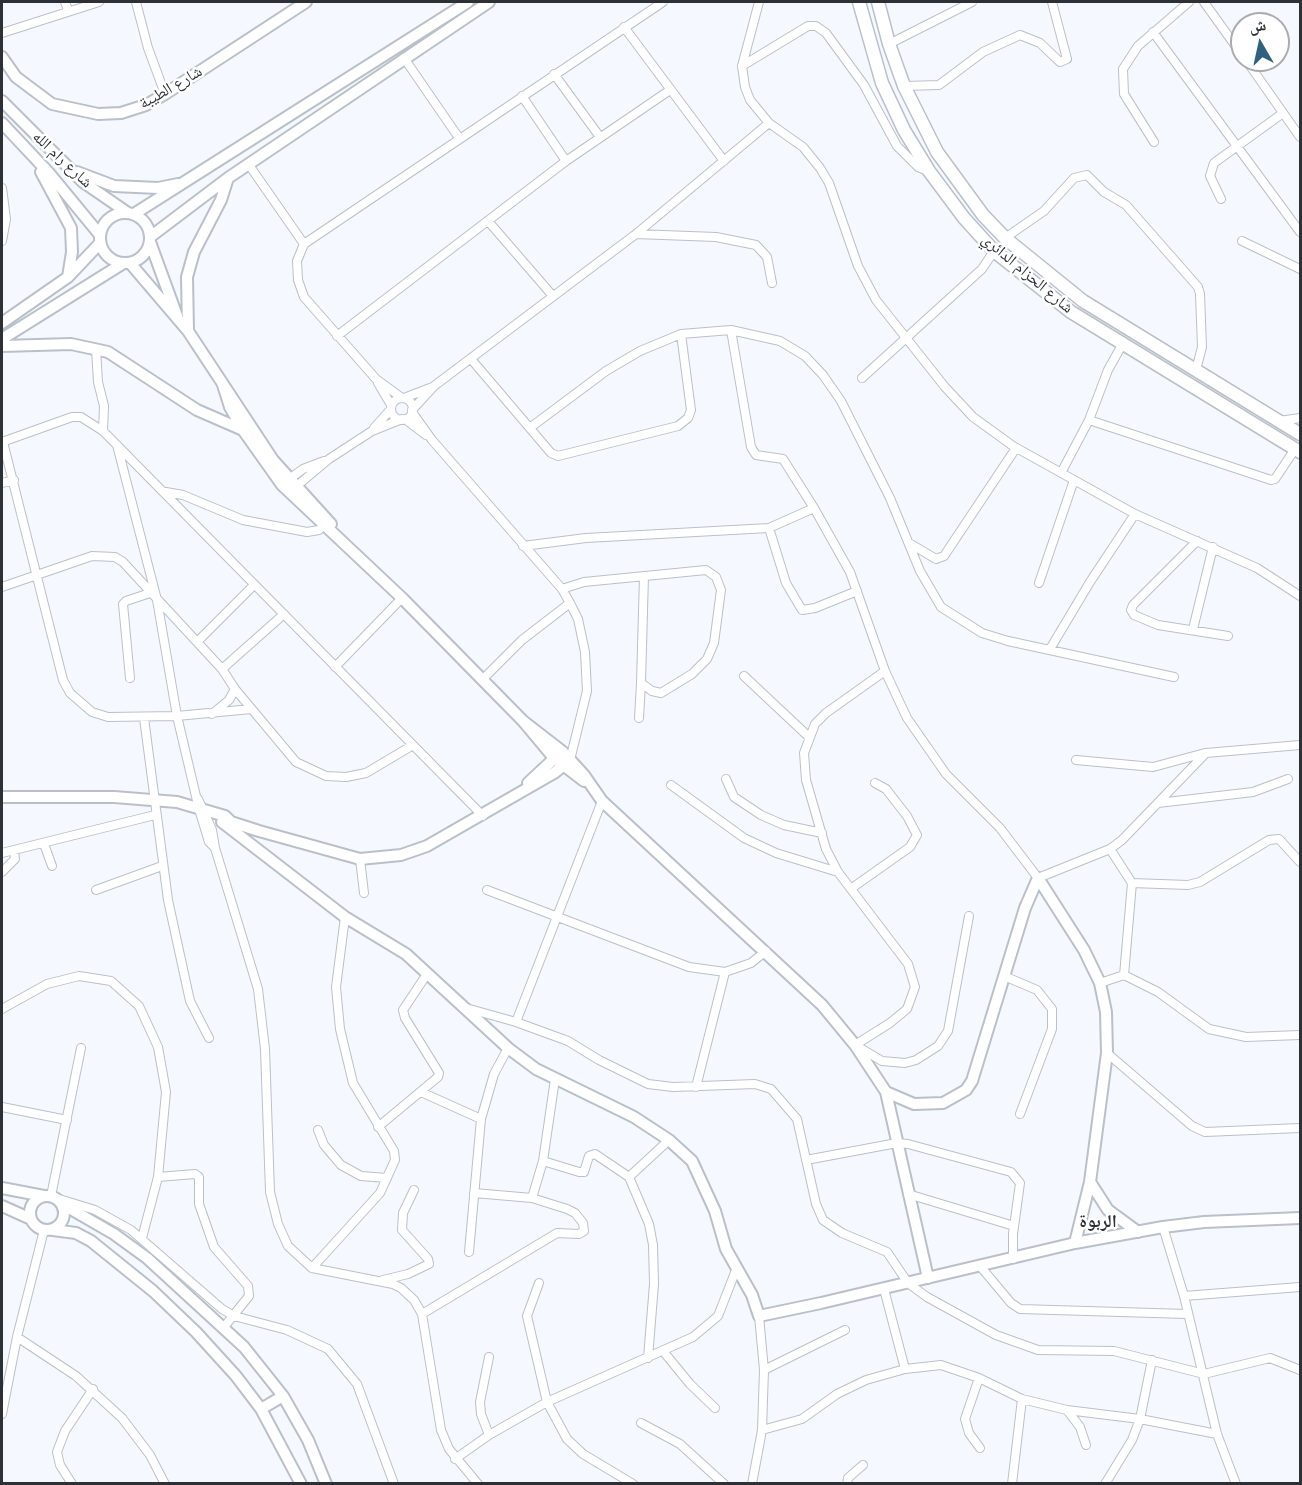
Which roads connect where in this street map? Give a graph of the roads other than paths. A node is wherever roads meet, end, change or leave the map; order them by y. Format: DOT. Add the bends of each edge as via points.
graph roads {
  1 [pos="65,2"];
  2 [pos="99,2"];
  3 [pos="136,2"];
  4 [pos="306,2"];
  5 [pos="468,2"];
  6 [pos="489,2"];
  7 [pos="663,2"];
  8 [pos="759,2"];
  9 [pos="859,2"];
  10 [pos="878,2"];
  11 [pos="972,2"];
  12 [pos="1052,2"];
  13 [pos="1189,2"];
  14 [pos="1204,2"];
  15 [pos="68,10"];
  16 [pos="624,27"];
  17 [pos="1153,32"];
  18 [pos="2,33"];
  19 [pos="1230,38"];
  20 [pos="889,44"];
  21 [pos="2,57"];
  22 [pos="404,58"];
  23 [pos="742,66"];
  24 [pos="1254,72"];
  25 [pos="554,74"];
  26 [pos="904,87"];
  27 [pos="670,90"];
  28 [pos="165,94"];
  29 [pos="522,96"];
  30 [pos="2,101"];
  31 [pos="1283,113"];
  32 [pos="2,123"];
  33 [pos="769,123"];
  34 [pos="600,137"];
  35 [pos="1300,137"];
  36 [pos="459,138"];
  37 [pos="1154,142"];
  38 [pos="1237,146"];
  39 [pos="31,153"];
  40 [pos="566,161"];
  41 [pos="724,161"];
  42 [pos="249,165"];
  43 [pos="69,169"];
  44 [pos="929,171"];
  45 [pos="228,178"];
  46 [pos="187,182"];
  47 [pos="2,188"];
  48 [pos="1221,199"];
  49 [pos="131,213"];
  50 [pos="4,216"];
  51 [pos="488,221"];
  52 [pos="1300,231"];
  53 [pos="636,234"];
  54 [pos="1005,238"];
  55 [pos="100,239"];
  56 [pos="150,239"];
  57 [pos="2,241"];
  58 [pos="1242,241"];
  59 [pos="304,244"];
  60 [pos="994,251"];
  61 [pos="126,263"];
  62 [pos="1300,269"];
  63 [pos="68,277"];
  64 [pos="772,283"];
  65 [pos="552,295"];
  66 [pos="178,319"];
  67 [pos="2,323"];
  68 [pos="731,330"];
  69 [pos="188,331"];
  70 [pos="681,334"];
  71 [pos="337,336"];
  72 [pos="2,339"];
  73 [pos="906,339"];
  74 [pos="1122,345"];
  75 [pos="2,346"];
  76 [pos="96,349"];
  77 [pos="471,358"];
  78 [pos="1196,370"];
  79 [pos="862,378"];
  80 [pos="376,379"];
  81 [pos="223,386"];
  82 [pos="434,386"];
  83 [pos="403,398"];
  84 [pos="391,407"];
  85 [pos="412,411"];
  86 [pos="1300,418"];
  87 [pos="403,419"];
  88 [pos="1089,420"];
  89 [pos="1279,421"];
  90 [pos="531,427"];
  91 [pos="243,430"];
  92 [pos="103,431"];
  93 [pos="372,431"];
  94 [pos="1300,434"];
  95 [pos="432,440"];
  96 [pos="2,442"];
  97 [pos="116,444"];
  98 [pos="1016,448"];
  99 [pos="1298,451"];
  100 [pos="1062,471"];
  101 [pos="14,480"];
  102 [pos="1074,480"];
  103 [pos="2,483"];
  104 [pos="290,485"];
  105 [pos="165,492"];
  106 [pos="814,508"];
  107 [pos="1135,514"];
  108 [pos="324,525"];
  109 [pos="769,528"];
  110 [pos="340,538"];
  111 [pos="1197,541"];
  112 [pos="909,543"];
  113 [pos="523,546"];
  114 [pos="1213,547"];
  115 [pos="38,573"];
  116 [pos="644,576"];
  117 [pos="1039,583"];
  118 [pos="254,585"];
  119 [pos="2,587"];
  120 [pos="562,589"];
  121 [pos="857,591"];
  122 [pos="150,592"];
  123 [pos="1300,596"];
  124 [pos="402,598"];
  125 [pos="157,600"];
  126 [pos="570,603"];
  127 [pos="284,614"];
  128 [pos="1193,629"];
  129 [pos="1228,636"];
  130 [pos="197,642"];
  131 [pos="1050,649"];
  132 [pos="335,667"];
  133 [pos="222,669"];
  134 [pos="885,671"];
  135 [pos="744,676"];
  136 [pos="1174,676"];
  137 [pos="130,678"];
  138 [pos="482,680"];
  139 [pos="641,683"];
  140 [pos="235,689"];
  141 [pos="251,709"];
  142 [pos="212,714"];
  143 [pos="177,716"];
  144 [pos="144,718"];
  145 [pos="639,718"];
  146 [pos="808,737"];
  147 [pos="413,745"];
  148 [pos="1300,745"];
  149 [pos="1206,753"];
  150 [pos="564,757"];
  151 [pos="1076,760"];
  152 [pos="726,779"];
  153 [pos="1288,779"];
  154 [pos="875,783"];
  155 [pos="671,785"];
  156 [pos="2,797"];
  157 [pos="153,799"];
  158 [pos="602,801"];
  159 [pos="1158,803"];
  160 [pos="202,810"];
  161 [pos="155,815"];
  162 [pos="483,816"];
  163 [pos="226,822"];
  164 [pos="256,830"];
  165 [pos="822,833"];
  166 [pos="44,844"];
  167 [pos="251,846"];
  168 [pos="1110,849"];
  169 [pos="14,850"];
  170 [pos="2,853"];
  171 [pos="265,857"];
  172 [pos="360,859"];
  173 [pos="1300,862"];
  174 [pos="52,866"];
  175 [pos="162,866"];
  176 [pos="2,872"];
  177 [pos="838,872"];
  178 [pos="1038,878"];
  179 [pos="1132,883"];
  180 [pos="852,888"];
  181 [pos="96,890"];
  182 [pos="487,890"];
  183 [pos="364,893"];
  184 [pos="969,916"];
  185 [pos="345,917"];
  186 [pos="557,918"];
  187 [pos="766,951"];
  188 [pos="725,972"];
  189 [pos="427,974"];
  190 [pos="1124,975"];
  191 [pos="1004,976"];
  192 [pos="1100,983"];
  193 [pos="466,1008"];
  194 [pos="2,1009"];
  195 [pos="516,1022"];
  196 [pos="1300,1035"];
  197 [pos="209,1038"];
  198 [pos="855,1045"];
  199 [pos="81,1048"];
  200 [pos="508,1048"];
  201 [pos="1107,1053"];
  202 [pos="555,1079"];
  203 [pos="696,1087"];
  204 [pos="421,1092"];
  205 [pos="886,1092"];
  206 [pos="2,1107"];
  207 [pos="1020,1114"];
  208 [pos="481,1119"];
  209 [pos="67,1120"];
  210 [pos="378,1127"];
  211 [pos="1300,1128"];
  212 [pos="318,1130"];
  213 [pos="669,1140"];
  214 [pos="897,1143"];
  215 [pos="806,1160"];
  216 [pos="543,1161"];
  217 [pos="158,1177"];
  218 [pos="629,1177"];
  219 [pos="387,1179"];
  220 [pos="1090,1182"];
  221 [pos="2,1188"];
  222 [pos="414,1190"];
  223 [pos="474,1193"];
  224 [pos="908,1194"];
  225 [pos="53,1198"];
  226 [pos="532,1198"];
  227 [pos="2,1206"];
  228 [pos="1300,1218"];
  229 [pos="31,1219"];
  230 [pos="1014,1226"];
  231 [pos="1163,1227"];
  232 [pos="48,1230"];
  233 [pos="1138,1232"];
  234 [pos="142,1238"];
  235 [pos="1075,1243"];
  236 [pos="470,1252"];
  237 [pos="1013,1259"];
  238 [pos="980,1266"];
  239 [pos="312,1268"];
  240 [pos="736,1270"];
  241 [pos="928,1278"];
  242 [pos="381,1281"];
  243 [pos="908,1282"];
  244 [pos="539,1283"];
  245 [pos="1300,1287"];
  246 [pos="884,1289"];
  247 [pos="1184,1296"];
  248 [pos="422,1314"];
  249 [pos="1187,1314"];
  250 [pos="234,1316"];
  251 [pos="759,1316"];
  252 [pos="224,1327"];
  253 [pos="845,1330"];
  254 [pos="17,1336"];
  255 [pos="663,1351"];
  256 [pos="489,1357"];
  257 [pos="648,1358"];
  258 [pos="1152,1360"];
  259 [pos="905,1369"];
  260 [pos="764,1370"];
  261 [pos="1300,1370"];
  262 [pos="1204,1374"];
  263 [pos="979,1378"];
  264 [pos="93,1389"];
  265 [pos="283,1396"];
  266 [pos="1022,1398"];
  267 [pos="547,1402"];
  268 [pos="715,1408"];
  269 [pos="261,1409"];
  270 [pos="1067,1410"];
  271 [pos="2,1412"];
  272 [pos="1140,1419"];
  273 [pos="641,1423"];
  274 [pos="762,1430"];
  275 [pos="1217,1434"];
  276 [pos="489,1435"];
  277 [pos="1086,1445"];
  278 [pos="980,1448"];
  279 [pos="455,1459"];
  280 [pos="863,1465"];
  281 [pos="72,1484"];
  282 [pos="165,1484"];
  283 [pos="301,1484"];
  284 [pos="326,1484"];
  285 [pos="394,1484"];
  286 [pos="478,1484"];
  287 [pos="633,1484"];
  288 [pos="724,1484"];
  289 [pos="752,1484"];
  290 [pos="847,1484"];
  291 [pos="1012,1484"];
  292 [pos="1105,1484"];
  293 [pos="1236,1484"];
  1 -- 15 [label="street"];
  2 -- 15 [label="street"];
  3 -- 28 [label="street"];
  4 -- 28 [label="street, شارع الطيبة"];
  5 -- 46 [label="street"];
  6 -- 22 [label="street"];
  7 -- 16 [label="street"];
  8 -- 23 [label="street"];
  9 -- 44 [label="main road, شارع الحزام الدائري" via="882,83"];
  10 -- 20 [label="main road, شارع الحزام الدائري"];
  11 -- 20 [label="street"];
  12 -- 26 [label="street" via="1067,59 1060,62 1040,43 1020,35 983,52 939,85"];
  13 -- 17 [label="street"];
  14 -- 19 [label="street"];
  15 -- 18 [label="street"];
  16 -- 25 [label="street"];
  16 -- 27 [label="street"];
  17 -- 37 [label="street" via="1130,55 1123,69 1123,83 1129,104"];
  17 -- 38 [label="street"];
  20 -- 26 [label="main road, شارع الحزام الدائري"];
  21 -- 28 [label="street, شارع الطيبة" via="16,77 40,97 77,111 121,113"];
  22 -- 36 [label="street"];
  22 -- 42 [label="street"];
  23 -- 33 [label="street" via="750,99"];
  23 -- 44 [label="street" via="808,26 816,26 826,33 864,86 897,146 918,167"];
  24 -- 31 [label="street"];
  25 -- 29 [label="street"];
  25 -- 34 [label="street"];
  26 -- 54 [label="main road, شارع الحزام الدائري" via="937,152"];
  27 -- 34 [label="street"];
  27 -- 41 [label="street"];
  29 -- 36 [label="street"];
  29 -- 40 [label="street"];
  30 -- 43 [label="street, شارع رام الله"];
  31 -- 35 [label="street"];
  31 -- 38 [label="street"];
  32 -- 39 [label="street, شارع رام الله"];
  33 -- 41 [label="street"];
  33 -- 73 [label="street" via="803,147 820,168 858,266 876,300"];
  34 -- 40 [label="street"];
  36 -- 59 [label="street"];
  38 -- 48 [label="street" via="1210,169"];
  38 -- 52 [label="street"];
  39 -- 55 [label="street, شارع رام الله"];
  39 -- 63 [label="street" via="71,228 72,261"];
  40 -- 51 [label="street"];
  41 -- 53 [label="street"];
  42 -- 45 [label="street"];
  42 -- 59 [label="street"];
  43 -- 46 [label="street" via="114,186 158,188"];
  43 -- 49 [label="street, شارع رام الله"];
  44 -- 60 [label="main road, شارع الحزام الدائري"];
  45 -- 56 [label="street"];
  45 -- 69 [label="street" via="194,252 187,277"];
  46 -- 49 [label="street"];
  47 -- 50 [label="street"];
  49 -- 55 [label="street" via="111,218"];
  49 -- 56 [label="street" via="145,223"];
  50 -- 57 [label="street"];
  51 -- 65 [label="street"];
  51 -- 71 [label="street"];
  53 -- 64 [label="street" via="717,237 756,245 767,257"];
  53 -- 65 [label="street"];
  54 -- 78 [label="main road, شارع الحزام الدائري" via="1083,301"];
  54 -- 78 [label="street" via="1044,211 1074,178 1087,175 1104,192 1126,205 1198,287 1202,347"];
  55 -- 61 [label="street" via="107,255"];
  55 -- 63 [label="street"];
  56 -- 61 [label="street" via="144,255"];
  56 -- 66 [label="street"];
  58 -- 62 [label="street"];
  59 -- 71 [label="street" via="297,261 304,297"];
  60 -- 73 [label="street" via="982,269"];
  60 -- 74 [label="main road, شارع الحزام الدائري" via="1071,312"];
  61 -- 66 [label="street"];
  61 -- 72 [label="street"];
  63 -- 67 [label="street"];
  65 -- 77 [label="street"];
  66 -- 69 [label="street"];
  68 -- 70 [label="street"];
  68 -- 106 [label="street" via="751,447 756,455 783,459"];
  68 -- 112 [label="street" via="780,341 805,356 823,375 859,436"];
  69 -- 81 [label="street"];
  70 -- 90 [label="street" via="606,371"];
  70 -- 90 [label="street" via="691,410 678,426 558,456 550,453"];
  71 -- 80 [label="street"];
  73 -- 79 [label="street"];
  73 -- 98 [label="street" via="973,417"];
  74 -- 88 [label="street"];
  74 -- 99 [label="main road, شارع الحزام الدائري"];
  75 -- 76 [label="street" via="59,344"];
  76 -- 91 [label="street" via="108,352 197,410"];
  76 -- 92 [label="street" via="104,406"];
  77 -- 82 [label="street"];
  77 -- 90 [label="street"];
  78 -- 89 [label="main road, شارع الحزام الدائري"];
  80 -- 83 [label="street"];
  80 -- 84 [label="street"];
  81 -- 91 [label="street"];
  81 -- 104 [label="street"];
  82 -- 83 [label="street"];
  82 -- 85 [label="street"];
  83 -- 84 [label="street"];
  83 -- 85 [label="street"];
  84 -- 87 [label="street" via="394,417"];
  84 -- 93 [label="street"];
  85 -- 87 [label="street"];
  85 -- 95 [label="street"];
  86 -- 89 [label="street"];
  87 -- 93 [label="street"];
  87 -- 95 [label="street"];
  88 -- 99 [label="street" via="1271,480"];
  88 -- 100 [label="street"];
  89 -- 94 [label="main road, شارع الحزام الدائري"];
  91 -- 104 [label="street"];
  92 -- 96 [label="street" via="81,417 72,417"];
  92 -- 97 [label="street"];
  93 -- 104 [label="street"];
  95 -- 113 [label="street"];
  96 -- 101 [label="street"];
  97 -- 105 [label="street"];
  97 -- 125 [label="street"];
  98 -- 100 [label="street"];
  98 -- 112 [label="street" via="944,556 936,559"];
  100 -- 102 [label="street"];
  101 -- 103 [label="street"];
  101 -- 115 [label="street"];
  102 -- 107 [label="street"];
  102 -- 117 [label="street"];
  104 -- 108 [label="street"];
  104 -- 110 [label="street"];
  105 -- 108 [label="street" via="183,495 243,520 308,532"];
  105 -- 118 [label="street"];
  106 -- 109 [label="street"];
  106 -- 121 [label="street"];
  107 -- 111 [label="street"];
  107 -- 131 [label="street"];
  108 -- 110 [label="street"];
  109 -- 113 [label="street" via="586,538"];
  109 -- 121 [label="street" via="786,583 802,610"];
  110 -- 124 [label="street"];
  111 -- 114 [label="street"];
  111 -- 128 [label="street" via="1131,610 1158,625"];
  112 -- 131 [label="street" via="941,607 982,633"];
  113 -- 120 [label="street"];
  114 -- 123 [label="street" via="1257,568"];
  114 -- 128 [label="street"];
  115 -- 119 [label="street"];
  115 -- 122 [label="street" via="92,556 108,555 119,559"];
  115 -- 144 [label="street" via="65,687 100,716"];
  116 -- 120 [label="street" via="584,582"];
  116 -- 139 [label="street"];
  116 -- 139 [label="street" via="705,570 716,578 722,590 714,643 707,659 692,674 661,693"];
  118 -- 127 [label="street"];
  118 -- 130 [label="street"];
  120 -- 126 [label="street"];
  121 -- 134 [label="street"];
  122 -- 125 [label="street"];
  122 -- 137 [label="street" via="126,601 123,606"];
  124 -- 132 [label="street"];
  124 -- 138 [label="street"];
  125 -- 130 [label="street"];
  125 -- 143 [label="street"];
  126 -- 138 [label="street" via="522,640"];
  126 -- 150 [label="street" via="585,652 587,691 584,712"];
  127 -- 132 [label="street"];
  127 -- 133 [label="street"];
  128 -- 129 [label="street"];
  130 -- 133 [label="street"];
  131 -- 136 [label="street"];
  132 -- 147 [label="street"];
  133 -- 140 [label="street"];
  134 -- 146 [label="street" via="826,713"];
  134 -- 178 [label="street" via="907,718 946,774 1000,828"];
  135 -- 146 [label="street"];
  138 -- 150 [label="street"];
  139 -- 145 [label="street"];
  140 -- 141 [label="street"];
  140 -- 142 [label="street" via="229,700"];
  141 -- 142 [label="street"];
  141 -- 147 [label="street" via="296,762 326,776 366,773"];
  142 -- 143 [label="street"];
  143 -- 144 [label="street"];
  143 -- 160 [label="street"];
  144 -- 157 [label="street"];
  146 -- 165 [label="street" via="804,753 806,780"];
  147 -- 162 [label="street"];
  148 -- 149 [label="street"];
  149 -- 151 [label="street" via="1153,768"];
  149 -- 159 [label="street"];
  150 -- 158 [label="street"];
  150 -- 162 [label="street"];
  152 -- 165 [label="street" via="734,797 761,814 784,825"];
  153 -- 159 [label="street" via="1253,792"];
  154 -- 180 [label="street" via="886,789 917,835 910,847"];
  155 -- 177 [label="street" via="744,838 776,853"];
  156 -- 157 [label="street"];
  157 -- 160 [label="street"];
  157 -- 161 [label="street"];
  158 -- 186 [label="street"];
  158 -- 187 [label="street"];
  159 -- 168 [label="street"];
  160 -- 163 [label="street"];
  160 -- 239 [label="street" via="262,1009 274,1211 288,1246"];
  161 -- 166 [label="street"];
  161 -- 175 [label="street"];
  162 -- 172 [label="street" via="427,846 401,855"];
  163 -- 164 [label="street"];
  163 -- 167 [label="street"];
  164 -- 167 [label="street" via="249,837"];
  164 -- 171 [label="street"];
  164 -- 172 [label="street"];
  165 -- 177 [label="street"];
  166 -- 169 [label="street"];
  166 -- 174 [label="street"];
  167 -- 171 [label="street"];
  168 -- 178 [label="street"];
  168 -- 179 [label="street"];
  169 -- 170 [label="street"];
  169 -- 176 [label="street" via="15,859"];
  171 -- 185 [label="street"];
  172 -- 183 [label="street"];
  173 -- 179 [label="street" via="1279,839 1269,840 1200,882"];
  175 -- 181 [label="street"];
  175 -- 197 [label="street" via="190,1000"];
  177 -- 180 [label="street"];
  178 -- 191 [label="street"];
  178 -- 192 [label="street" via="1084,950"];
  179 -- 190 [label="street"];
  180 -- 198 [label="street" via="908,964 915,987 907,1009"];
  182 -- 186 [label="street"];
  184 -- 198 [label="street" via="948,1031 938,1046 905,1063 882,1061"];
  185 -- 189 [label="street" via="406,954"];
  185 -- 210 [label="street" via="336,987 340,1029 353,1083"];
  186 -- 188 [label="street" via="689,967"];
  186 -- 195 [label="street"];
  187 -- 188 [label="street" via="751,963"];
  187 -- 198 [label="street" via="822,1005"];
  188 -- 203 [label="street"];
  189 -- 193 [label="street"];
  189 -- 204 [label="street" via="403,1010 439,1072"];
  190 -- 192 [label="street"];
  190 -- 196 [label="street" via="1158,992 1209,1029 1246,1037"];
  191 -- 205 [label="street" via="966,1090 944,1103 925,1106"];
  191 -- 207 [label="street" via="1037,990 1052,1009 1052,1029"];
  192 -- 201 [label="street" via="1106,1012"];
  193 -- 195 [label="street"];
  193 -- 200 [label="street"];
  194 -- 217 [label="street" via="47,984 79,976 111,981 139,1006 158,1047 165,1081"];
  195 -- 203 [label="street" via="568,1041 648,1084"];
  198 -- 205 [label="street"];
  199 -- 209 [label="street"];
  200 -- 202 [label="street"];
  200 -- 208 [label="street" via="494,1074"];
  201 -- 211 [label="street" via="1191,1126 1205,1132"];
  201 -- 220 [label="street"];
  202 -- 213 [label="street" via="634,1117"];
  202 -- 216 [label="street"];
  203 -- 215 [label="street" via="755,1083 771,1089 796,1119"];
  204 -- 208 [label="street"];
  204 -- 210 [label="street"];
  205 -- 214 [label="street"];
  206 -- 209 [label="street"];
  208 -- 223 [label="street"];
  209 -- 225 [label="street"];
  210 -- 219 [label="street" via="394,1151 393,1168"];
  212 -- 219 [label="street" via="324,1145 341,1165 361,1176"];
  213 -- 218 [label="street"];
  213 -- 240 [label="street" via="692,1161"];
  214 -- 215 [label="street"];
  214 -- 224 [label="street"];
  214 -- 230 [label="street" via="1016,1176 1020,1187"];
  215 -- 243 [label="street" via="823,1220 842,1233 887,1251"];
  216 -- 218 [label="street" via="584,1172 589,1155 595,1154"];
  216 -- 226 [label="street"];
  217 -- 234 [label="street"];
  217 -- 250 [label="street" via="199,1176 199,1204 214,1247 250,1290"];
  218 -- 257 [label="street" via="649,1224 653,1245"];
  219 -- 239 [label="street" via="380,1193"];
  220 -- 233 [label="street" via="1108,1210"];
  220 -- 235 [label="street"];
  221 -- 225 [label="street"];
  222 -- 242 [label="street" via="403,1213 402,1230 429,1264"];
  223 -- 226 [label="street"];
  223 -- 236 [label="street"];
  224 -- 230 [label="street"];
  224 -- 241 [label="street"];
  225 -- 229 [label="street" via="36,1199 31,1206"];
  225 -- 232 [label="street" via="64,1217 60,1225"];
  225 -- 234 [label="street" via="107,1216"];
  225 -- 252 [label="street" via="147,1258"];
  226 -- 248 [label="street" via="575,1214 584,1231 557,1233"];
  227 -- 229 [label="street"];
  228 -- 231 [label="street"];
  229 -- 232 [label="street" via="36,1227"];
  230 -- 237 [label="street"];
  231 -- 233 [label="street"];
  231 -- 247 [label="street"];
  232 -- 254 [label="street"];
  232 -- 269 [label="street" via="69,1230 86,1237 146,1285 217,1354"];
  233 -- 235 [label="street"];
  234 -- 250 [label="street"];
  235 -- 237 [label="street"];
  237 -- 238 [label="street"];
  238 -- 241 [label="street"];
  238 -- 249 [label="street" via="1020,1309"];
  239 -- 242 [label="street"];
  240 -- 251 [label="street"];
  240 -- 255 [label="street" via="718,1316 693,1337"];
  241 -- 243 [label="street"];
  242 -- 248 [label="street" via="408,1293"];
  243 -- 246 [label="street"];
  243 -- 258 [label="street" via="943,1307 1021,1345 1052,1352 1114,1351"];
  244 -- 267 [label="street" via="527,1316"];
  245 -- 247 [label="street"];
  246 -- 251 [label="street"];
  246 -- 259 [label="street"];
  247 -- 249 [label="street"];
  248 -- 279 [label="street" via="435,1408"];
  249 -- 262 [label="street"];
  250 -- 252 [label="street"];
  250 -- 285 [label="street" via="313,1341 335,1357 357,1384"];
  251 -- 260 [label="street"];
  252 -- 265 [label="street"];
  253 -- 260 [label="street"];
  254 -- 264 [label="street"];
  254 -- 271 [label="street"];
  255 -- 257 [label="street"];
  255 -- 268 [label="street"];
  256 -- 276 [label="street" via="480,1402"];
  257 -- 267 [label="street"];
  258 -- 262 [label="street"];
  258 -- 272 [label="street"];
  259 -- 263 [label="street" via="941,1365"];
  259 -- 274 [label="street" via="853,1385 802,1419"];
  260 -- 274 [label="street"];
  261 -- 262 [label="street" via="1270,1358"];
  262 -- 275 [label="street"];
  263 -- 266 [label="street"];
  263 -- 278 [label="street" via="965,1419"];
  264 -- 281 [label="street" via="65,1431 57,1452"];
  264 -- 282 [label="street" via="138,1437"];
  265 -- 269 [label="street"];
  265 -- 284 [label="street" via="308,1440"];
  266 -- 270 [label="street"];
  266 -- 291 [label="street"];
  267 -- 276 [label="street"];
  267 -- 287 [label="street" via="567,1439 583,1454"];
  269 -- 283 [label="street"];
  270 -- 272 [label="street"];
  270 -- 277 [label="street" via="1080,1427"];
  272 -- 275 [label="street"];
  272 -- 292 [label="street" via="1128,1448"];
  273 -- 288 [label="street" via="680,1444"];
  274 -- 289 [label="street"];
  275 -- 293 [label="street"];
  276 -- 279 [label="street"];
  279 -- 286 [label="street"];
  280 -- 290 [label="street" via="848,1478"];
}
